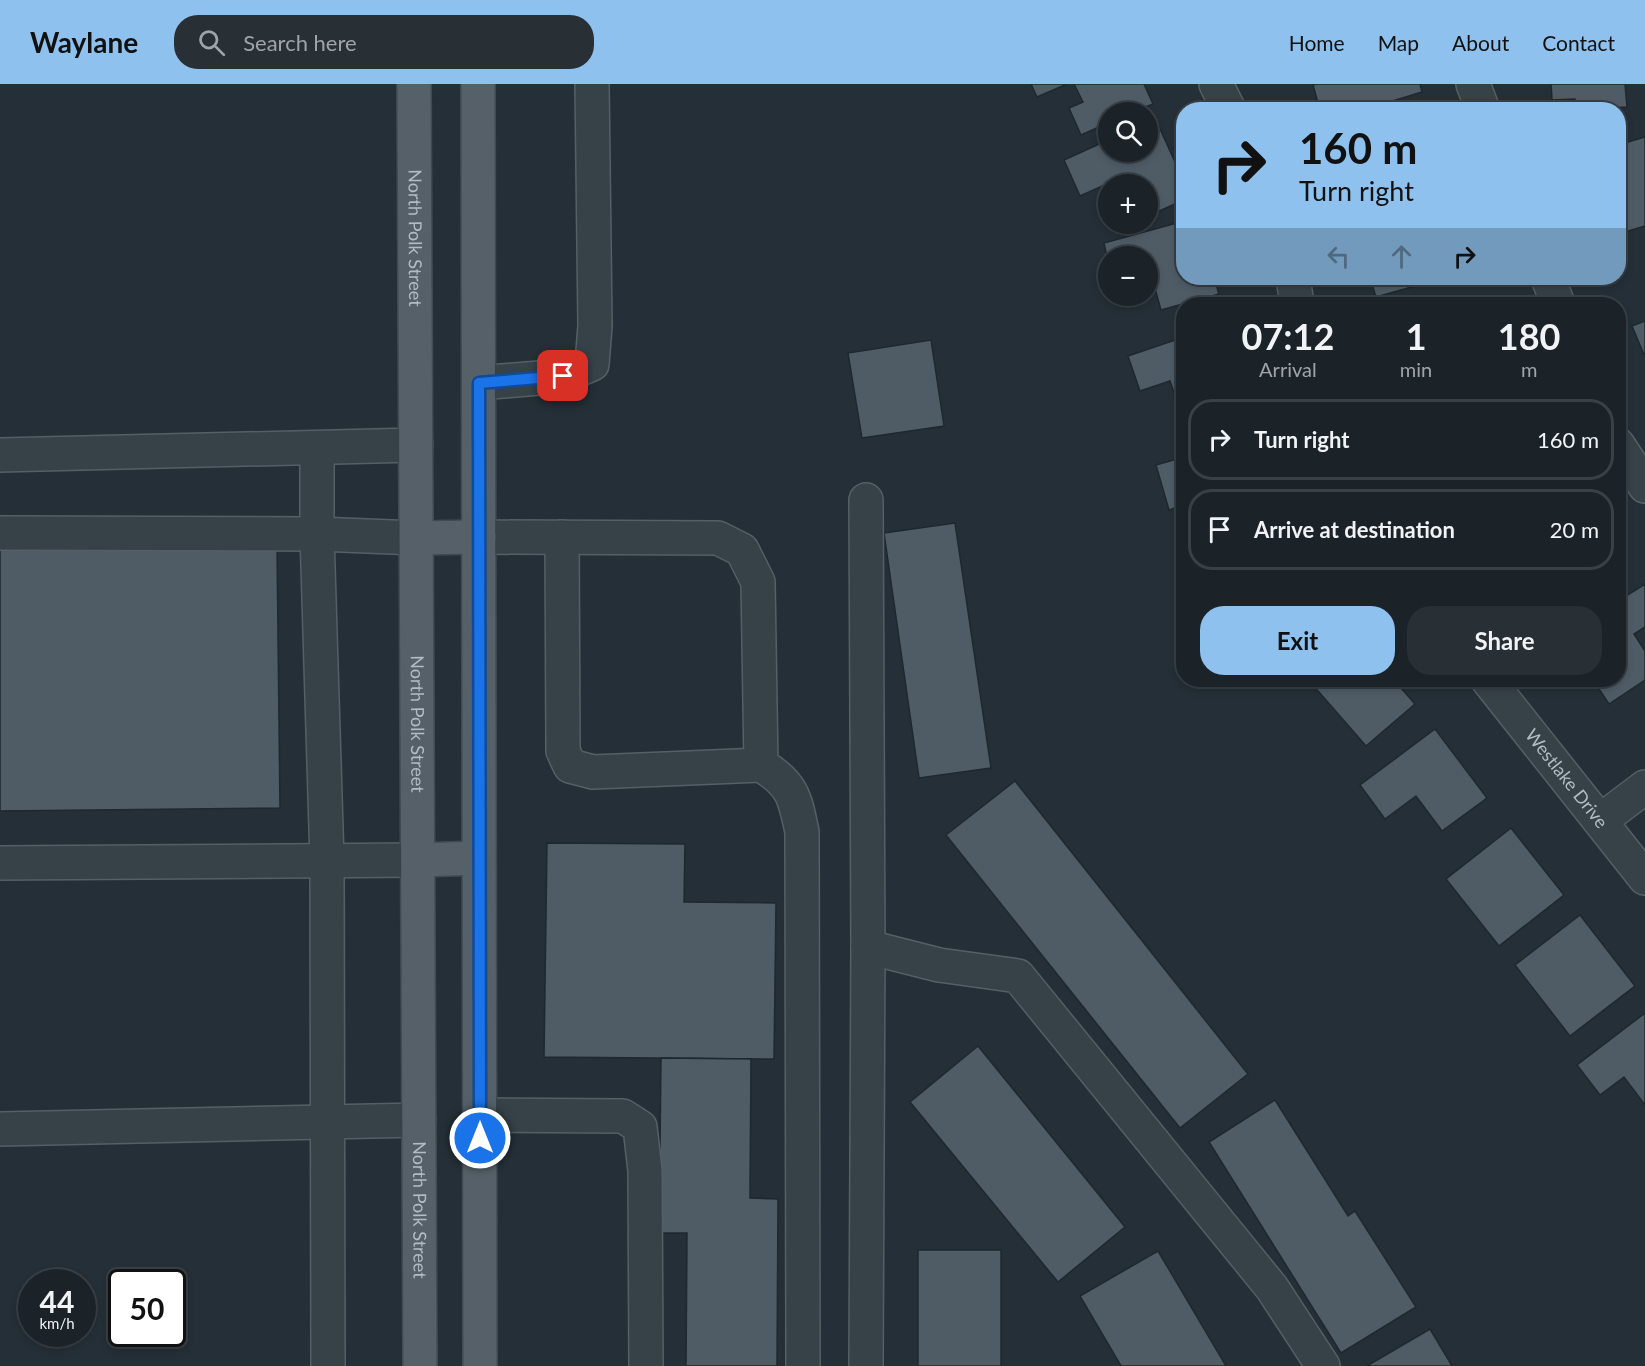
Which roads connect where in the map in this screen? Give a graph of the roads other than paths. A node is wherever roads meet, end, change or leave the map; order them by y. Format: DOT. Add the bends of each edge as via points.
graph roads {
  1 [pos="414,84"];
  2 [pos="478,84"];
  3 [pos="592,84"];
  4 [pos="1216,84"];
  5 [pos="1473,84"];
  6 [pos="1225,102"];
  7 [pos="1480,102"];
  8 [pos="479,383"];
  9 [pos="416,445"];
  10 [pos="317,448"];
  11 [pos="0,455"];
  12 [pos="1626,457"];
  13 [pos="1645,486"];
  14 [pos="866,500"];
  15 [pos="0,533"];
  16 [pos="317,534"];
  17 [pos="479,537"];
  18 [pos="562,537"];
  19 [pos="417,538"];
  20 [pos="1494,687"];
  21 [pos="761,765"];
  22 [pos="1645,787"];
  23 [pos="1600,821"];
  24 [pos="480,858"];
  25 [pos="418,860"];
  26 [pos="327,861"];
  27 [pos="0,863"];
  28 [pos="1645,878"];
  29 [pos="868,947"];
  30 [pos="480,1115"];
  31 [pos="419,1120"];
  32 [pos="329,1122"];
  33 [pos="0,1129"];
  34 [pos="328,1366"];
  35 [pos="420,1366"];
  36 [pos="480,1366"];
  37 [pos="646,1366"];
  38 [pos="803,1366"];
  39 [pos="866,1366"];
  40 [pos="1323,1366"];
  1 -- 9 [label="main road, North Polk Street"];
  2 -- 8 [label="main road"];
  3 -- 8 [label="street" via="596,326 592,364 563,376"];
  4 -- 6 [label="street"];
  5 -- 7 [label="street"];
  8 -- 17 [label="main road"];
  9 -- 10 [label="street"];
  9 -- 19 [label="main road, North Polk Street"];
  10 -- 11 [label="street"];
  10 -- 16 [label="street"];
  12 -- 13 [label="street"];
  14 -- 29 [label="street"];
  15 -- 16 [label="street"];
  16 -- 19 [label="street"];
  16 -- 26 [label="street"];
  17 -- 18 [label="street"];
  17 -- 19 [label="main road"];
  17 -- 24 [label="main road"];
  18 -- 21 [label="street" via="718,538 742,550 758,582"];
  18 -- 21 [label="street" via="563,752 570,766 593,772"];
  19 -- 25 [label="main road, North Polk Street"];
  20 -- 23 [label="street, Westlake Drive"];
  21 -- 38 [label="street" via="779,776 795,798 802,832"];
  22 -- 23 [label="street"];
  23 -- 28 [label="street, Westlake Drive"];
  24 -- 25 [label="main road"];
  24 -- 30 [label="main road"];
  25 -- 26 [label="street"];
  25 -- 31 [label="main road, North Polk Street"];
  26 -- 27 [label="street"];
  26 -- 32 [label="street"];
  29 -- 39 [label="street"];
  29 -- 40 [label="street" via="939,965 1018,976 1272,1288"];
  30 -- 36 [label="main road"];
  30 -- 37 [label="street" via="623,1116 640,1127 645,1171"];
  31 -- 32 [label="street"];
  31 -- 35 [label="main road, North Polk Street"];
  32 -- 33 [label="street"];
  32 -- 34 [label="street"];
}
